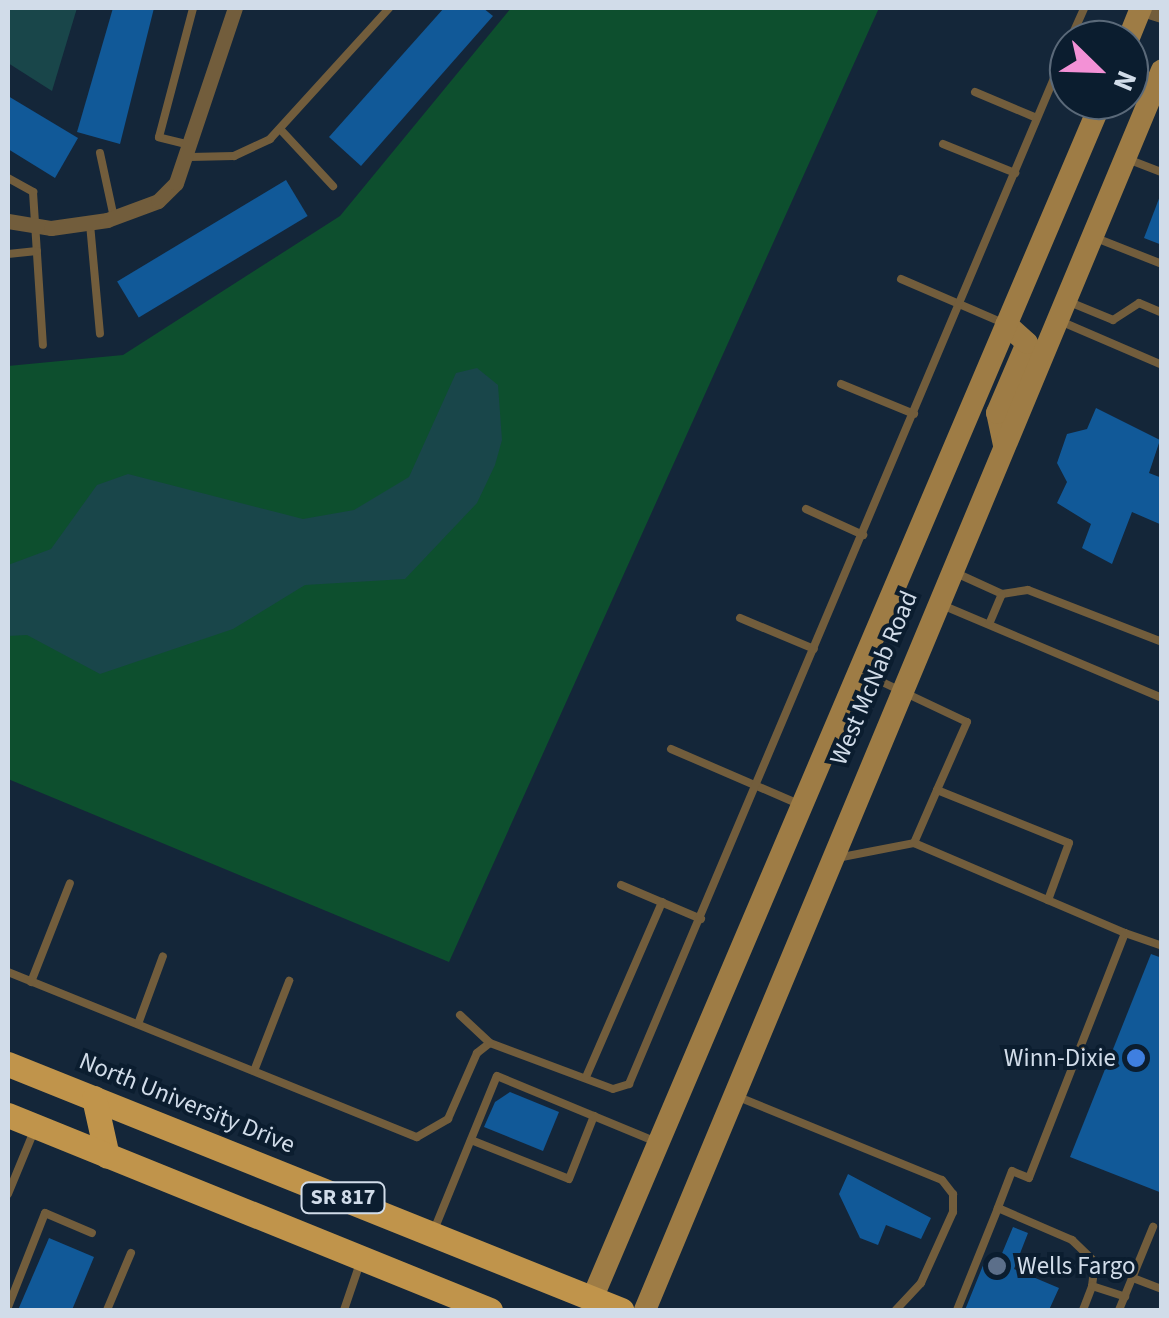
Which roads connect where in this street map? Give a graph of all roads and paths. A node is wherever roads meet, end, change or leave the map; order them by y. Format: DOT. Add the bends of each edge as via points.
graph roads {
  1 [pos="193,8"];
  2 [pos="235,8"];
  3 [pos="389,8"];
  4 [pos="1143,8"];
  5 [pos="1162,13"];
  6 [pos="1162,70"];
  7 [pos="1049,90"];
  8 [pos="975,92"];
  9 [pos="1037,118"];
  10 [pos="1093,120"];
  11 [pos="280,129"];
  12 [pos="943,144"];
  13 [pos="192,152"];
  14 [pos="100,153"];
  15 [pos="1126,158"];
  16 [pos="1162,172"];
  17 [pos="1014,173"];
  18 [pos="8,178"];
  19 [pos="333,186"];
  20 [pos="114,218"];
  21 [pos="8,220"];
  22 [pos="90,224"];
  23 [pos="36,227"];
  24 [pos="1092,236"];
  25 [pos="38,251"];
  26 [pos="8,254"];
  27 [pos="1162,264"];
  28 [pos="901,279"];
  29 [pos="960,306"];
  30 [pos="1060,309"];
  31 [pos="1162,313"];
  32 [pos="1113,320"];
  33 [pos="1006,324"];
  34 [pos="100,334"];
  35 [pos="1108,342"];
  36 [pos="43,345"];
  37 [pos="1162,365"];
  38 [pos="841,384"];
  39 [pos="914,414"];
  40 [pos="1004,445"];
  41 [pos="806,509"];
  42 [pos="863,534"];
  43 [pos="951,570"];
  44 [pos="1002,594"];
  45 [pos="938,604"];
  46 [pos="740,618"];
  47 [pos="990,622"];
  48 [pos="1162,642"];
  49 [pos="814,650"];
  50 [pos="861,672"];
  51 [pos="903,688"];
  52 [pos="1162,698"];
  53 [pos="671,749"];
  54 [pos="755,786"];
  55 [pos="937,790"];
  56 [pos="804,806"];
  57 [pos="914,843"];
  58 [pos="832,858"];
  59 [pos="70,882"];
  60 [pos="621,885"];
  61 [pos="1048,900"];
  62 [pos="662,902"];
  63 [pos="702,918"];
  64 [pos="1125,934"];
  65 [pos="1162,946"];
  66 [pos="163,956"];
  67 [pos="8,972"];
  68 [pos="31,982"];
  69 [pos="288,982"];
  70 [pos="460,1014"];
  71 [pos="138,1024"];
  72 [pos="490,1043"];
  73 [pos="8,1064"];
  74 [pos="254,1071"];
  75 [pos="586,1077"];
  76 [pos="736,1096"];
  77 [pos="94,1098"];
  78 [pos="8,1116"];
  79 [pos="594,1116"];
  80 [pos="36,1127"];
  81 [pos="471,1140"];
  82 [pos="658,1142"];
  83 [pos="107,1156"];
  84 [pos="8,1194"];
  85 [pos="998,1208"];
  86 [pos="1153,1228"];
  87 [pos="92,1233"];
  88 [pos="432,1234"];
  89 [pos="131,1254"];
  90 [pos="362,1259"];
  91 [pos="1132,1278"];
  92 [pos="1092,1286"];
  93 [pos="1162,1289"];
  94 [pos="1124,1298"];
  95 [pos="590,1305"];
  96 [pos="8,1307"];
  97 [pos="108,1310"];
  98 [pos="344,1310"];
  99 [pos="490,1310"];
  100 [pos="622,1310"];
  101 [pos="645,1310"];
  102 [pos="896,1310"];
  103 [pos="957,1310"];
  104 [pos="1083,1310"];
  105 [pos="1119,1310"];
  1 -- 13 [label="lane" via="159,137"];
  2 -- 13 [label="street"];
  3 -- 11 [label="lane"];
  4 -- 5 [label="street"];
  6 -- 15 [label="main road, West McNab Road"];
  7 -- 9 [label="lane"];
  8 -- 9 [label="lane"];
  9 -- 17 [label="lane"];
  10 -- 33 [label="main road, West McNab Road"];
  11 -- 13 [label="lane" via="234,156"];
  11 -- 19 [label="lane"];
  12 -- 17 [label="lane"];
  13 -- 20 [label="street" via="158,200"];
  14 -- 20 [label="lane"];
  15 -- 16 [label="lane"];
  15 -- 24 [label="main road, West McNab Road"];
  17 -- 29 [label="lane"];
  18 -- 23 [label="lane" via="33,192"];
  20 -- 22 [label="street"];
  21 -- 23 [label="street"];
  22 -- 23 [label="street"];
  22 -- 34 [label="lane"];
  23 -- 25 [label="lane"];
  24 -- 27 [label="lane"];
  24 -- 30 [label="main road, West McNab Road"];
  25 -- 26 [label="lane"];
  25 -- 36 [label="lane"];
  28 -- 29 [label="lane"];
  29 -- 33 [label="lane"];
  29 -- 39 [label="lane"];
  30 -- 32 [label="lane"];
  30 -- 35 [label="lane"];
  30 -- 40 [label="main road, West McNab Road"];
  31 -- 32 [label="lane" via="1139,303"];
  32 -- 35 [label="lane"];
  33 -- 40 [label="main road" via="1027,343 997,413"];
  33 -- 50 [label="main road, West McNab Road"];
  35 -- 37 [label="lane"];
  38 -- 39 [label="lane"];
  39 -- 42 [label="lane"];
  40 -- 43 [label="main road, West McNab Road"];
  41 -- 42 [label="lane"];
  42 -- 49 [label="lane"];
  43 -- 44 [label="lane"];
  43 -- 45 [label="main road, West McNab Road"];
  44 -- 47 [label="lane"];
  44 -- 48 [label="lane" via="1028,590"];
  45 -- 47 [label="lane"];
  45 -- 51 [label="main road, West McNab Road"];
  46 -- 49 [label="lane"];
  47 -- 52 [label="lane"];
  49 -- 54 [label="lane"];
  50 -- 51 [label="lane"];
  50 -- 56 [label="main road, West McNab Road"];
  51 -- 55 [label="lane" via="968,722"];
  51 -- 58 [label="main road, West McNab Road"];
  53 -- 54 [label="lane"];
  54 -- 56 [label="lane"];
  54 -- 63 [label="lane"];
  55 -- 57 [label="lane"];
  55 -- 61 [label="lane" via="1069,844"];
  56 -- 82 [label="main road, West McNab Road"];
  57 -- 58 [label="lane"];
  57 -- 61 [label="lane"];
  58 -- 76 [label="main road, West McNab Road"];
  59 -- 68 [label="lane"];
  60 -- 62 [label="lane"];
  61 -- 64 [label="lane"];
  62 -- 63 [label="lane"];
  62 -- 75 [label="lane"];
  63 -- 75 [label="lane" via="639,1072 613,1088"];
  64 -- 65 [label="lane"];
  64 -- 85 [label="lane" via="1030,1178 1012,1170"];
  66 -- 71 [label="lane"];
  67 -- 68 [label="lane"];
  68 -- 71 [label="lane"];
  69 -- 74 [label="lane"];
  70 -- 72 [label="lane"];
  71 -- 74 [label="lane"];
  72 -- 74 [label="lane" via="477,1053 448,1119 418,1137"];
  72 -- 75 [label="lane"];
  73 -- 77 [label="main road, North University Drive / SR 817"];
  76 -- 101 [label="main road, West McNab Road"];
  76 -- 102 [label="lane" via="942,1180 953,1194 953,1212 921,1283"];
  77 -- 83 [label="main road"];
  77 -- 88 [label="main road, North University Drive / SR 817"];
  78 -- 80 [label="main road, SR 817"];
  79 -- 81 [label="lane" via="569,1179"];
  79 -- 81 [label="lane" via="497,1076"];
  79 -- 82 [label="lane"];
  80 -- 83 [label="main road, SR 817"];
  80 -- 84 [label="lane"];
  81 -- 88 [label="lane"];
  82 -- 95 [label="main road, West McNab Road"];
  83 -- 90 [label="main road, SR 817"];
  85 -- 92 [label="lane" via="1072,1240 1095,1262"];
  85 -- 103 [label="lane"];
  86 -- 91 [label="lane"];
  87 -- 96 [label="lane" via="45,1213"];
  88 -- 95 [label="main road, North University Drive / SR 817"];
  89 -- 97 [label="lane"];
  90 -- 98 [label="lane"];
  90 -- 99 [label="main road, SR 817"];
  91 -- 93 [label="lane"];
  91 -- 94 [label="lane"];
  92 -- 94 [label="lane"];
  92 -- 104 [label="lane"];
  94 -- 105 [label="lane"];
  95 -- 100 [label="main road, North University Drive / SR 817"];
}
